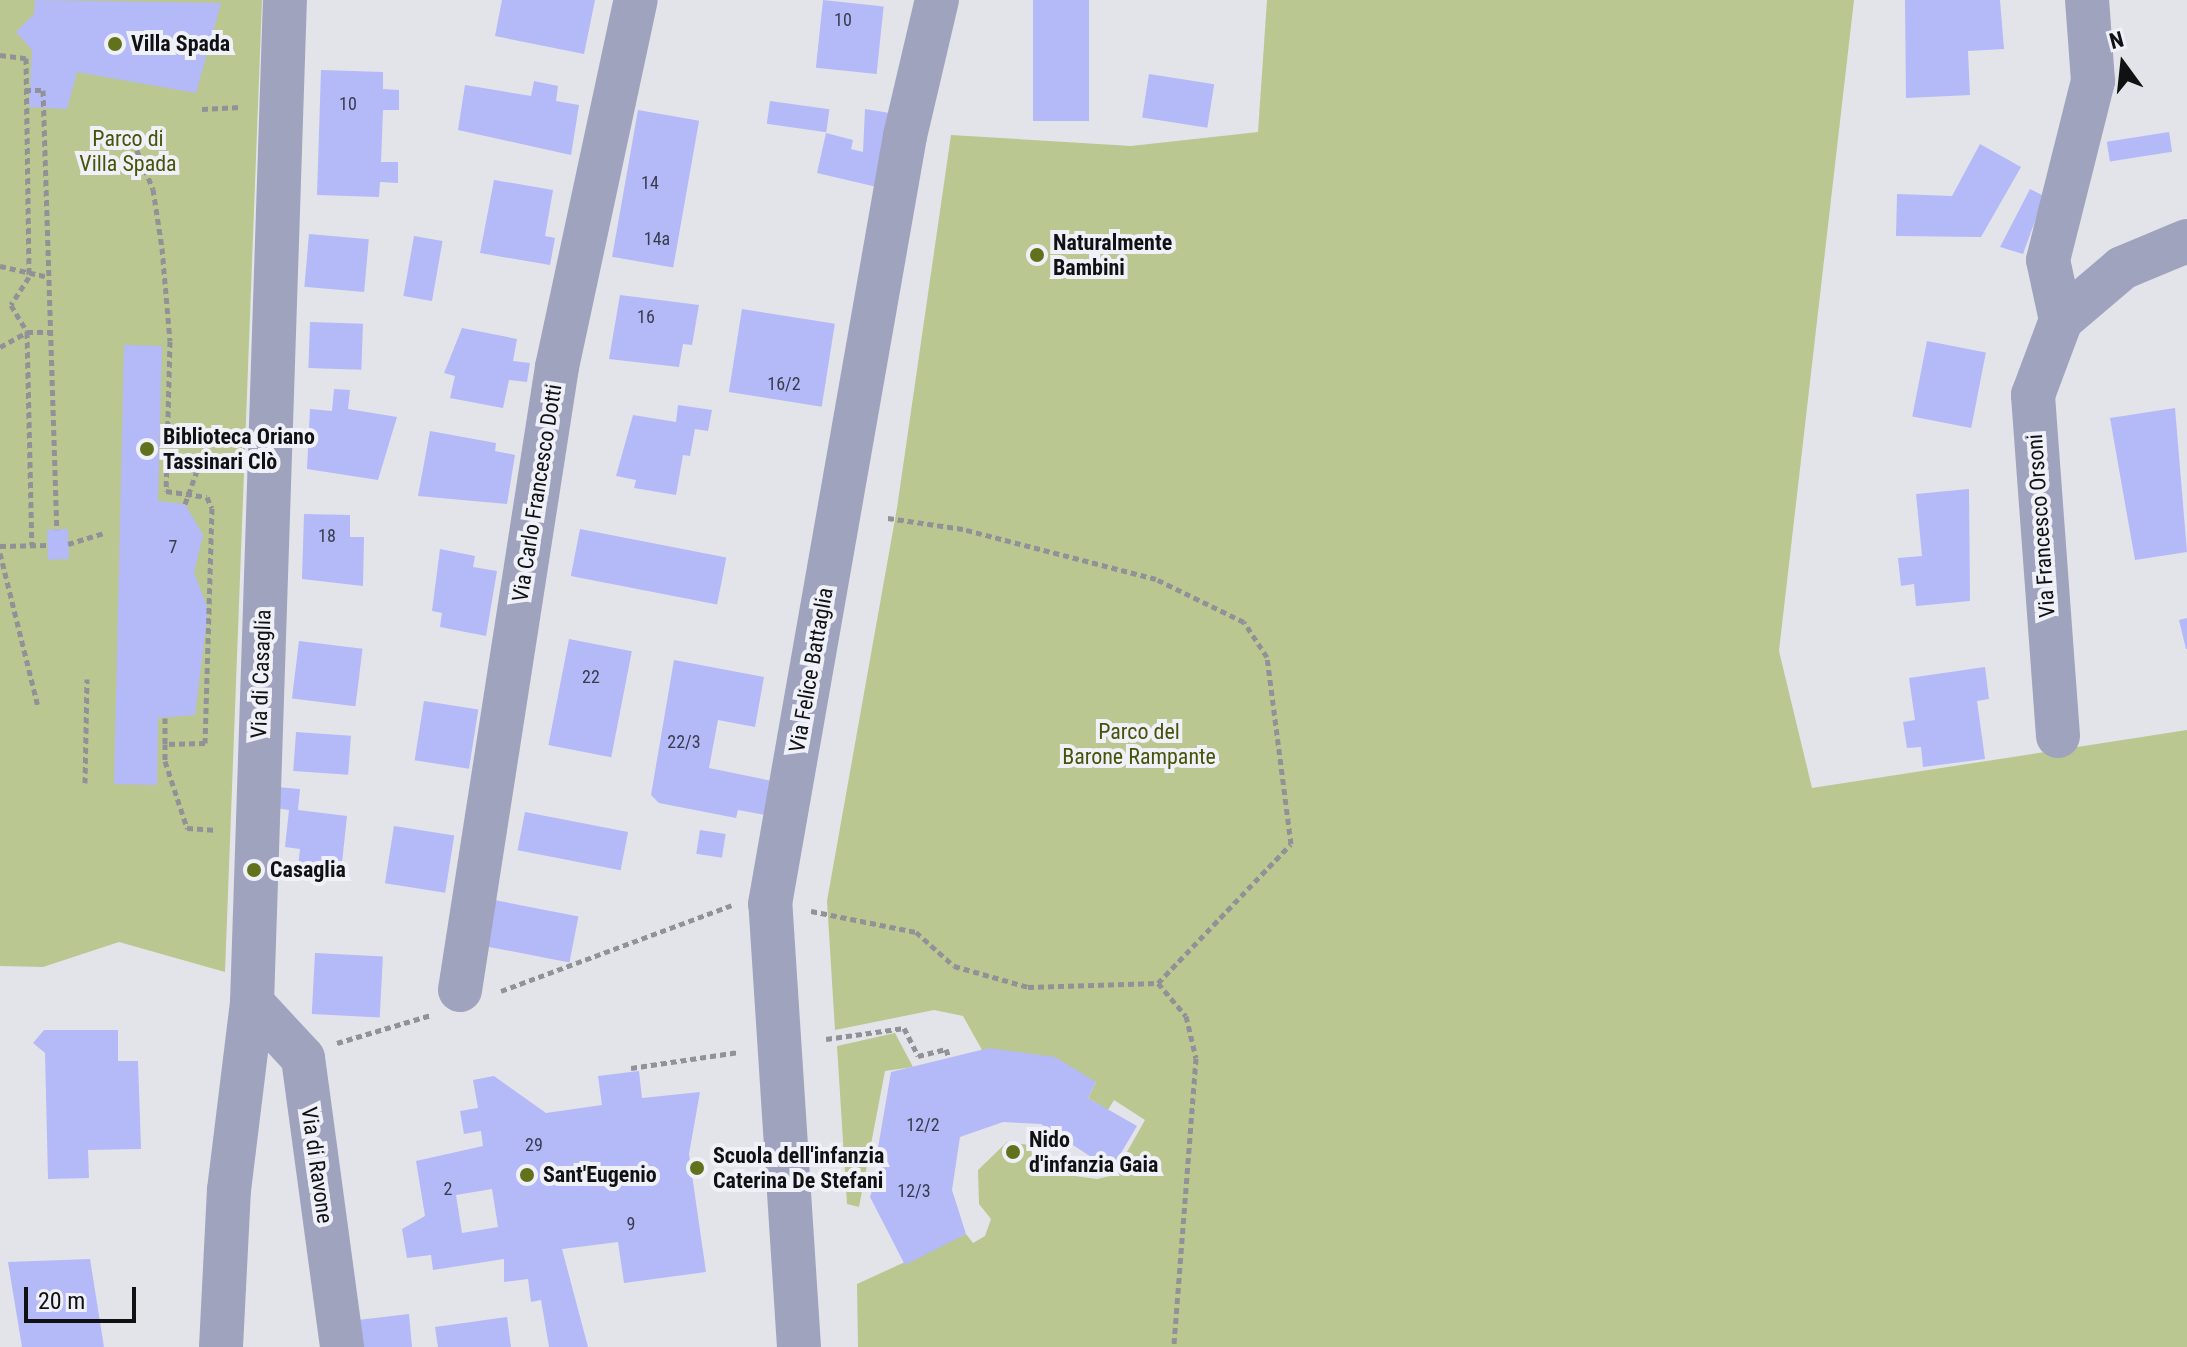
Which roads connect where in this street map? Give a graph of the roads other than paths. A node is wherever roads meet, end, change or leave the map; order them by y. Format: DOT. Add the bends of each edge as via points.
graph roads {
  1 [pos="285,0"];
  2 [pos="636,0"];
  3 [pos="937,0"];
  4 [pos="2087,0"];
  5 [pos="2187,241"];
  6 [pos="2061,320"];
  7 [pos="2058,736"];
  8 [pos="464,999"];
  9 [pos="252,1003"];
  10 [pos="221,1347"];
  11 [pos="342,1347"];
  12 [pos="799,1347"];
  1 -- 9 [label="street, Via di Casaglia"];
  2 -- 8 [label="street, Via Carlo Francesco Dotti" via="557,367"];
  3 -- 12 [label="street, Via Felice Battaglia" via="905,136 770,904"];
  4 -- 6 [label="street" via="2093,81 2048,260"];
  5 -- 6 [label="street, Via Francesco Orsoni" via="2122,268"];
  6 -- 7 [label="street, Via Francesco Orsoni" via="2033,395"];
  9 -- 10 [label="street, Via di Casaglia" via="229,1190"];
  9 -- 11 [label="street, Via di Ravone" via="303,1058"];
}
